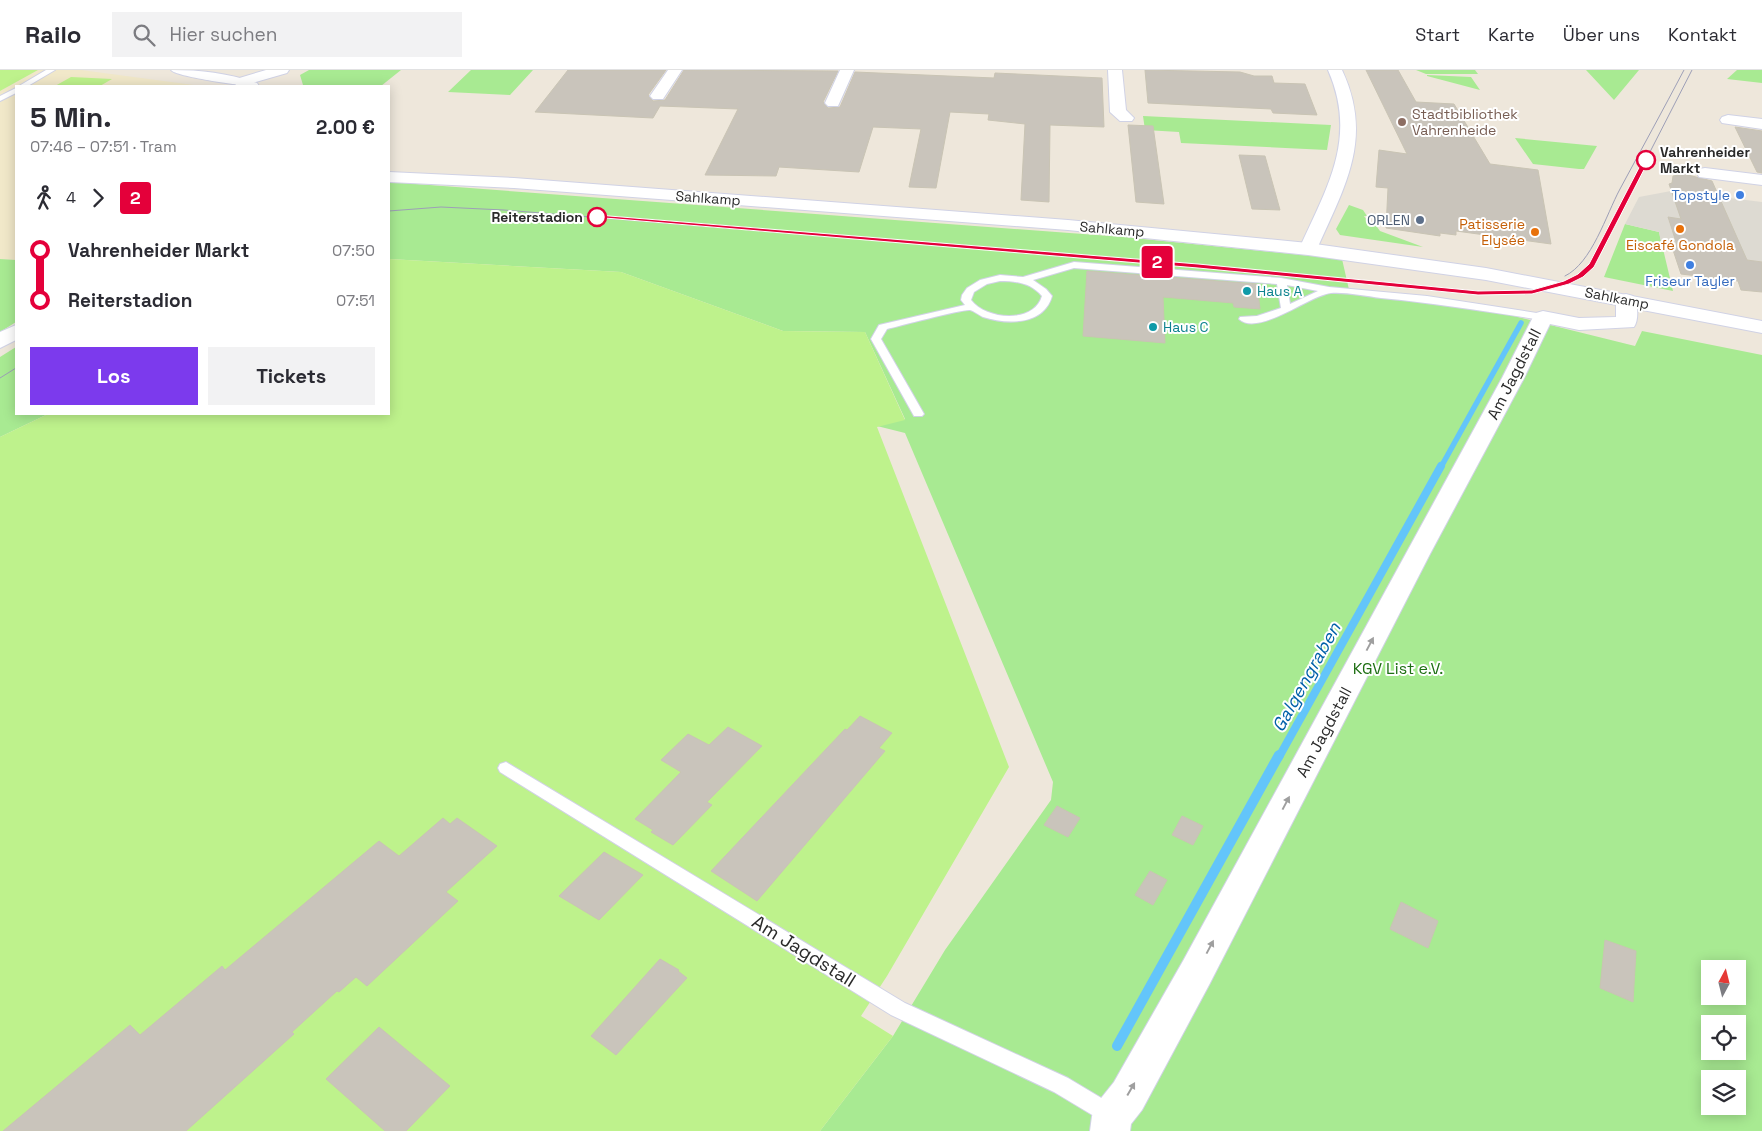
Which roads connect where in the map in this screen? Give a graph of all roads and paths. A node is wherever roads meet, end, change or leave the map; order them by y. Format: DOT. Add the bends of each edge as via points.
graph roads {
  1 [pos="51,70"];
  2 [pos="178,70"];
  3 [pos="282,70"];
  4 [pos="675,70"];
  5 [pos="847,70"];
  6 [pos="1114,70"];
  7 [pos="1335,70"];
  8 [pos="25,85"];
  9 [pos="247,85"];
  10 [pos="15,91"];
  11 [pos="658,96"];
  12 [pos="0,99"];
  13 [pos="833,103"];
  14 [pos="1126,118"];
  15 [pos="1728,120"];
  16 [pos="1762,124"];
  17 [pos="390,172"];
  18 [pos="1705,173"];
  19 [pos="390,177"];
  20 [pos="456,179"];
  21 [pos="1762,180"];
  22 [pos="1308,250"];
  23 [pos="1024,280"];
  24 [pos="1281,281"];
  25 [pos="1329,290"];
  26 [pos="1626,300"];
  27 [pos="972,306"];
  28 [pos="1286,309"];
  29 [pos="1543,317"];
  30 [pos="1244,319"];
  31 [pos="1762,327"];
  32 [pos="15,332"];
  33 [pos="0,342"];
  34 [pos="918,414"];
  35 [pos="506,768"];
  36 [pos="1111,1123"];
  1 -- 8 [label="lane"];
  2 -- 9 [label="street"];
  3 -- 9 [label="street"];
  4 -- 11 [label="street"];
  5 -- 13 [label="street"];
  6 -- 14 [label="street" via="1118,112"];
  7 -- 22 [label="street" via="1344,86 1349,106 1348,143 1333,192"];
  10 -- 12 [label="lane"];
  15 -- 16 [label="street"];
  17 -- 20 [label="street, Sahlkamp"];
  18 -- 21 [label="street"];
  19 -- 20 [label="street, Sahlkamp"];
  20 -- 22 [label="street, Sahlkamp" via="1068,225"];
  22 -- 26 [label="street, Sahlkamp" via="1486,274"];
  23 -- 24 [label="lane" via="1074,265"];
  23 -- 27 [label="lane" via="1000,278 978,283 967,294"];
  23 -- 27 [label="lane" via="1035,284 1047,296 1042,310 1020,318 1000,317 980,312"];
  24 -- 25 [label="lane"];
  24 -- 28 [label="lane"];
  25 -- 28 [label="lane, Am Jagdstall"];
  25 -- 29 [label="lane, Am Jagdstall" via="1427,299"];
  26 -- 29 [label="street, Am Jagdstall" via="1627,323 1579,324"];
  26 -- 31 [label="street, Sahlkamp"];
  27 -- 34 [label="lane" via="883,327 876,340"];
  28 -- 30 [label="lane, Am Jagdstall" via="1257,319"];
  36 -- 29 [label="street, Am Jagdstall, one-way" via="1196,973"];
  32 -- 33 [label="street"];
  35 -- 36 [label="lane, Am Jagdstall" via="898,1009 1062,1085"];
}
